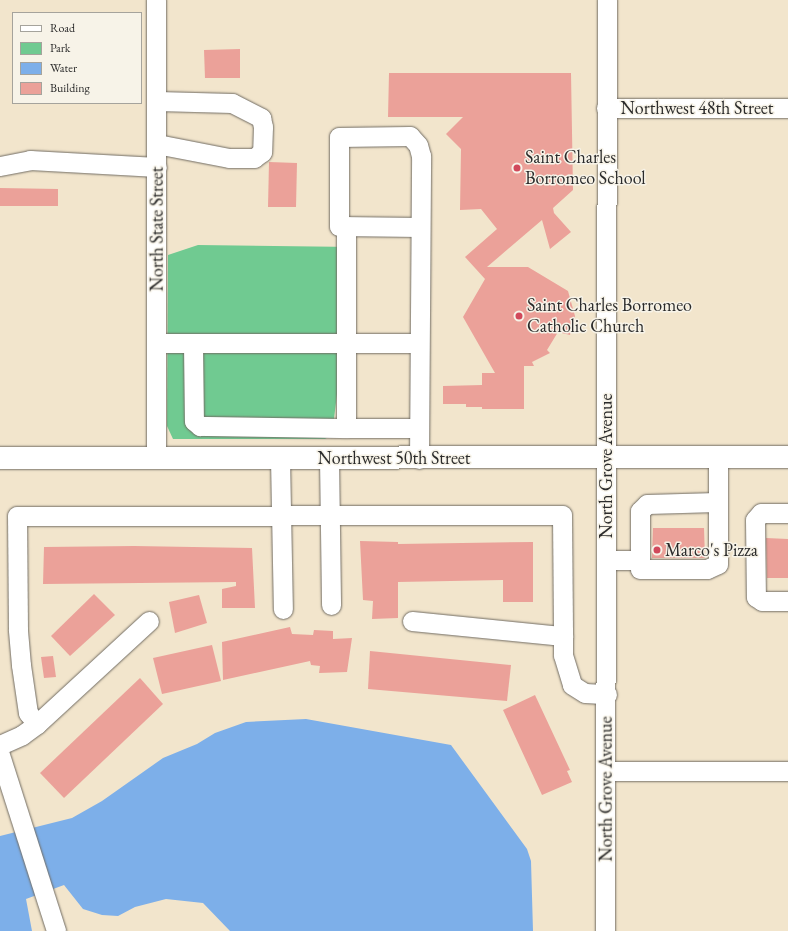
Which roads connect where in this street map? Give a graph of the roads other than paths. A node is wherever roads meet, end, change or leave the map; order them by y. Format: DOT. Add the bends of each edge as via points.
graph roads {
  1 [pos="156,0"];
  2 [pos="607,0"];
  3 [pos="157,101"];
  4 [pos="606,108"];
  5 [pos="788,108"];
  6 [pos="157,144"];
  7 [pos="0,166"];
  8 [pos="157,167"];
  9 [pos="346,226"];
  10 [pos="419,227"];
  11 [pos="157,343"];
  12 [pos="346,343"];
  13 [pos="419,343"];
  14 [pos="193,344"];
  15 [pos="346,428"];
  16 [pos="419,428"];
  17 [pos="606,457"];
  18 [pos="718,457"];
  19 [pos="788,457"];
  20 [pos="0,458"];
  21 [pos="156,458"];
  22 [pos="280,458"];
  23 [pos="329,458"];
  24 [pos="419,459"];
  25 [pos="717,502"];
  26 [pos="788,513"];
  27 [pos="281,515"];
  28 [pos="330,515"];
  29 [pos="607,560"];
  30 [pos="640,560"];
  31 [pos="788,601"];
  32 [pos="331,605"];
  33 [pos="283,609"];
  34 [pos="150,621"];
  35 [pos="412,621"];
  36 [pos="563,636"];
  37 [pos="607,694"];
  38 [pos="37,724"];
  39 [pos="0,745"];
  40 [pos="0,755"];
  41 [pos="606,771"];
  42 [pos="788,771"];
  43 [pos="56,931"];
  44 [pos="606,931"];
  1 -- 3 [label="street, North State Street"];
  2 -- 4 [label="street, North Grove Avenue"];
  3 -- 6 [label="street, North State Street"];
  3 -- 6 [label="street" via="232,103 260,118 263,128 262,152 254,158 228,158"];
  4 -- 5 [label="street, Northwest 48th Street"];
  4 -- 17 [label="street, North Grove Avenue"];
  6 -- 8 [label="street, North State Street"];
  7 -- 8 [label="street" via="30,160"];
  8 -- 11 [label="street, North State Street"];
  9 -- 10 [label="street"];
  9 -- 10 [label="street" via="339,226 339,137 410,136 418,145 421,156"];
  9 -- 12 [label="street"];
  10 -- 13 [label="street"];
  11 -- 14 [label="street"];
  11 -- 21 [label="street, North State Street"];
  12 -- 13 [label="street"];
  12 -- 14 [label="street"];
  12 -- 15 [label="street"];
  13 -- 16 [label="street"];
  14 -- 15 [label="street" via="194,421 200,426"];
  15 -- 16 [label="street"];
  16 -- 24 [label="street"];
  17 -- 18 [label="main road, Northwest 50th Street"];
  17 -- 24 [label="main road, Northwest 50th Street"];
  17 -- 29 [label="street, North Grove Avenue"];
  18 -- 19 [label="main road, Northwest 50th Street"];
  18 -- 25 [label="street"];
  20 -- 21 [label="main road, Northwest 50th Street"];
  21 -- 22 [label="main road, Northwest 50th Street"];
  22 -- 23 [label="main road, Northwest 50th Street"];
  22 -- 27 [label="street"];
  23 -- 24 [label="main road, Northwest 50th Street"];
  23 -- 28 [label="street"];
  25 -- 30 [label="street" via="647,504 640,511"];
  25 -- 30 [label="street" via="718,564 707,569 640,569"];
  26 -- 31 [label="street" via="761,513 755,520 755,593 762,601"];
  27 -- 28 [label="street"];
  27 -- 33 [label="street"];
  27 -- 38 [label="street" via="17,516 18,629 21,665 28,713"];
  28 -- 32 [label="street"];
  28 -- 36 [label="street" via="562,515"];
  29 -- 30 [label="street"];
  29 -- 37 [label="street, North Grove Avenue"];
  34 -- 38 [label="street"];
  35 -- 36 [label="street"];
  36 -- 37 [label="street" via="563,655 572,685 585,693"];
  37 -- 41 [label="street, North Grove Avenue"];
  38 -- 39 [label="street" via="22,735"];
  40 -- 43 [label="street"];
  41 -- 42 [label="street"];
  41 -- 44 [label="street, North Grove Avenue"];
}
